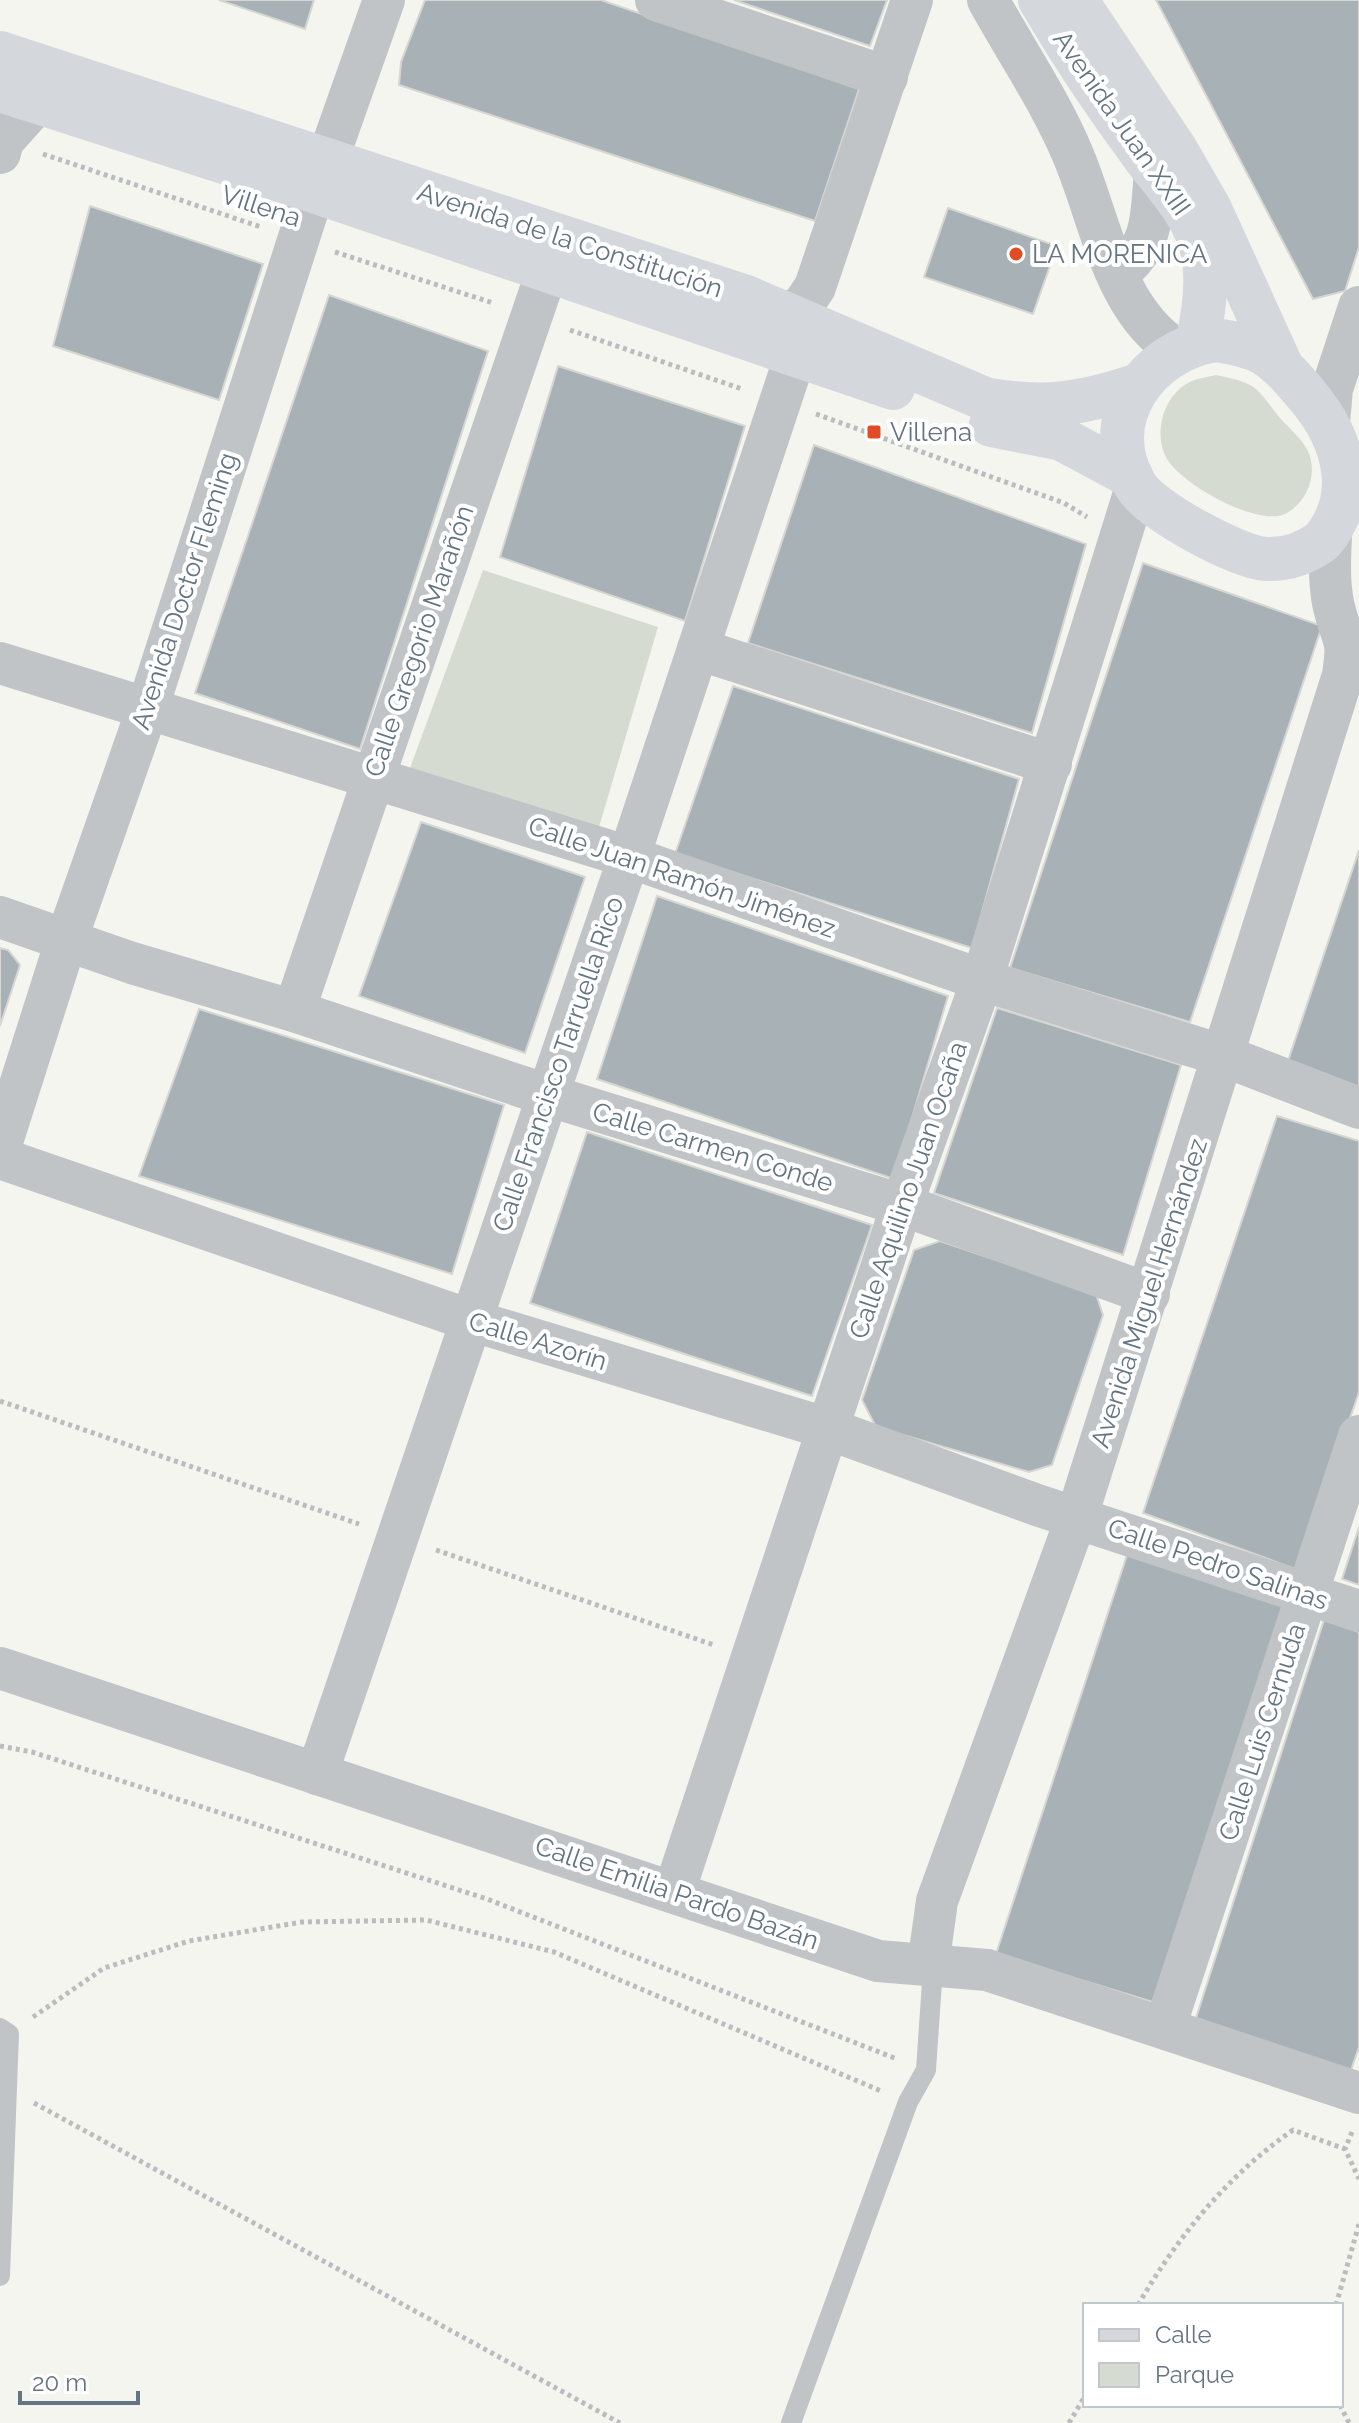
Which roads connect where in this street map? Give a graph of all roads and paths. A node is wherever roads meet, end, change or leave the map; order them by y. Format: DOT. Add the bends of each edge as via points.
graph roads {
  1 [pos="384,0"];
  2 [pos="656,0"];
  3 [pos="912,0"];
  4 [pos="988,0"];
  5 [pos="1040,0"];
  6 [pos="1076,0"];
  7 [pos="0,53"];
  8 [pos="887,77"];
  9 [pos="19,96"];
  10 [pos="2,147"];
  11 [pos="1155,171"];
  12 [pos="320,176"];
  13 [pos="296,239"];
  14 [pos="547,271"];
  15 [pos="1118,273"];
  16 [pos="1359,307"];
  17 [pos="531,316"];
  18 [pos="793,333"];
  19 [pos="1187,346"];
  20 [pos="1281,365"];
  21 [pos="1136,386"];
  22 [pos="779,400"];
  23 [pos="1342,434"];
  24 [pos="1134,482"];
  25 [pos="1345,521"];
  26 [pos="1123,538"];
  27 [pos="1263,559"];
  28 [pos="1336,615"];
  29 [pos="698,649"];
  30 [pos="0,663"];
  31 [pos="147,710"];
  32 [pos="1051,764"];
  33 [pos="372,776"];
  34 [pos="629,857"];
  35 [pos="0,917"];
  36 [pos="66,941"];
  37 [pos="982,980"];
  38 [pos="294,1011"];
  39 [pos="1224,1056"];
  40 [pos="547,1095"];
  41 [pos="1359,1108"];
  42 [pos="0,1148"];
  43 [pos="0,1158"];
  44 [pos="902,1205"];
  45 [pos="1149,1294"];
  46 [pos="470,1320"];
  47 [pos="826,1428"];
  48 [pos="1359,1436"];
  49 [pos="1077,1516"];
  50 [pos="1308,1594"];
  51 [pos="1359,1611"];
  52 [pos="0,1668"];
  53 [pos="0,1746"];
  54 [pos="317,1774"];
  55 [pos="674,1892"];
  56 [pos="933,1967"];
  57 [pos="1165,2027"];
  58 [pos="4,2031"];
  59 [pos="926,2070"];
  60 [pos="9,2089"];
  61 [pos="908,2102"];
  62 [pos="1358,2107"];
  63 [pos="1345,2149"];
  64 [pos="1359,2179"];
  65 [pos="1359,2224"];
  66 [pos="0,2276"];
  67 [pos="1139,2303"];
  68 [pos="1337,2303"];
  69 [pos="1083,2399"];
  70 [pos="620,2423"];
  71 [pos="791,2423"];
  72 [pos="1069,2423"];
  1 -- 12 [label="street, Avenida Doctor Fleming"];
  2 -- 8 [label="street"];
  3 -- 8 [label="street, Calle Francisco Tarruella Rico"];
  4 -- 15 [label="street, Avenida Juan XXIII" via="1072,153"];
  5 -- 11 [label="street, Avenida Juan XXIII" via="1068,50"];
  6 -- 20 [label="street, Avenida Juan XXIII" via="1210,209"];
  7 -- 12 [label="street, Avenida de la Constitución"];
  8 -- 18 [label="street, Calle Francisco Tarruella Rico" via="815,287"];
  9 -- 10 [label="street"];
  9 -- 12 [label="street, Avenida de la Constitución"];
  10 -- 13 [label="path, Villena"];
  11 -- 15 [label="street" via="1145,247"];
  11 -- 19 [label="street, Avenida Juan XXIII" via="1178,198 1198,236 1205,272 1203,319"];
  12 -- 13 [label="street, Avenida Doctor Fleming"];
  12 -- 14 [label="street, Avenida de la Constitución"];
  12 -- 18 [label="street, Avenida de la Constitución"];
  13 -- 17 [label="path, Villena"];
  13 -- 31 [label="street, Avenida Doctor Fleming"];
  14 -- 17 [label="street, Calle Gregorio Marañón"];
  14 -- 18 [label="street, Avenida de la Constitución"];
  15 -- 19 [label="street, Avenida Juan XXIII" via="1143,322"];
  16 -- 23 [label="street" via="1332,389"];
  17 -- 22 [label="path, Villena"];
  17 -- 33 [label="street, Calle Gregorio Marañón"];
  18 -- 21 [label="street, Avenida de la Constitución" via="1019,406 1067,405"];
  18 -- 22 [label="street, Calle Francisco Tarruella Rico"];
  18 -- 24 [label="street, Avenida de la Constitución" via="978,421 1062,439"];
  19 -- 20 [label="street" via="1216,340 1240,344"];
  19 -- 21 [label="street"];
  20 -- 23 [label="street"];
  21 -- 24 [label="street" via="1123,430"];
  22 -- 26 [label="path, Villena" via="1064,503"];
  22 -- 29 [label="street, Calle Francisco Tarruella Rico"];
  23 -- 25 [label="street" via="1352,489"];
  24 -- 26 [label="street, Calle Aquilino Juan Ocaña"];
  24 -- 27 [label="street" via="1163,513"];
  25 -- 27 [label="street" via="1309,551"];
  25 -- 28 [label="street, Avenida Miguel Hernández" via="1330,563"];
  26 -- 32 [label="street, Calle Aquilino Juan Ocaña"];
  27 -- 28 [label="street"];
  28 -- 39 [label="street, Avenida Miguel Hernández" via="1346,636 1343,675"];
  29 -- 32 [label="street"];
  29 -- 34 [label="street, Calle Francisco Tarruella Rico"];
  30 -- 31 [label="street, Calle Juan Ramón Jiménez"];
  31 -- 33 [label="street, Calle Juan Ramón Jiménez"];
  31 -- 36 [label="street, Avenida Doctor Fleming"];
  32 -- 37 [label="street, Calle Aquilino Juan Ocaña"];
  33 -- 34 [label="street, Calle Juan Ramón Jiménez"];
  33 -- 38 [label="street, Calle Gregorio Marañón"];
  34 -- 37 [label="street, Calle Juan Ramón Jiménez"];
  34 -- 40 [label="street, Calle Francisco Tarruella Rico"];
  35 -- 36 [label="street, Calle Carmen Conde"];
  36 -- 38 [label="street, Calle Carmen Conde"];
  36 -- 42 [label="street, Avenida Doctor Fleming"];
  37 -- 39 [label="street, Calle Juan Ramón Jiménez"];
  37 -- 44 [label="street, Calle Aquilino Juan Ocaña"];
  38 -- 40 [label="street, Calle Carmen Conde"];
  39 -- 41 [label="street, Calle Juan Ramón Jiménez"];
  39 -- 45 [label="street, Avenida Miguel Hernández"];
  40 -- 44 [label="street, Calle Carmen Conde"];
  40 -- 46 [label="street, Calle Francisco Tarruella Rico"];
  43 -- 46 [label="street, Calle Azorín"];
  44 -- 45 [label="street, Calle Carmen Conde"];
  44 -- 47 [label="street, Calle Aquilino Juan Ocaña"];
  45 -- 49 [label="street, Avenida Miguel Hernández"];
  46 -- 47 [label="street, Calle Azorín"];
  46 -- 54 [label="street, Calle Francisco Tarruella Rico"];
  47 -- 49 [label="street, Calle Azorín"];
  47 -- 55 [label="street, Calle Aquilino Juan Ocaña"];
  48 -- 50 [label="street, Calle Luis Cernuda"];
  49 -- 50 [label="street, Calle Pedro Salinas"];
  49 -- 56 [label="street, Avenida Miguel Hernández" via="937,1901"];
  50 -- 51 [label="street, Calle Pedro Salinas"];
  50 -- 57 [label="street, Calle Luis Cernuda"];
  52 -- 54 [label="street, Calle Emilia Pardo Bazán"];
  53 -- 59 [label="path" via="487,1899"];
  54 -- 55 [label="street, Calle Emilia Pardo Bazán"];
  55 -- 56 [label="street, Calle Emilia Pardo Bazán" via="878,1961"];
  56 -- 57 [label="street, Calle Emilia Pardo Bazán" via="987,1970"];
  56 -- 59 [label="lane"];
  57 -- 62 [label="street, Calle Emilia Pardo Bazán"];
  58 -- 60 [label="lane"];
  58 -- 61 [label="path" via="104,1968 189,1941 302,1922 426,1920 554,1952"];
  59 -- 61 [label="lane"];
  60 -- 66 [label="lane"];
  60 -- 70 [label="path"];
  61 -- 71 [label="lane"];
  62 -- 63 [label="path"];
  63 -- 64 [label="path"];
  63 -- 67 [label="path" via="1293,2130 1261,2153 1210,2202"];
  65 -- 68 [label="path"];
  69 -- 72 [label="path"];
}
